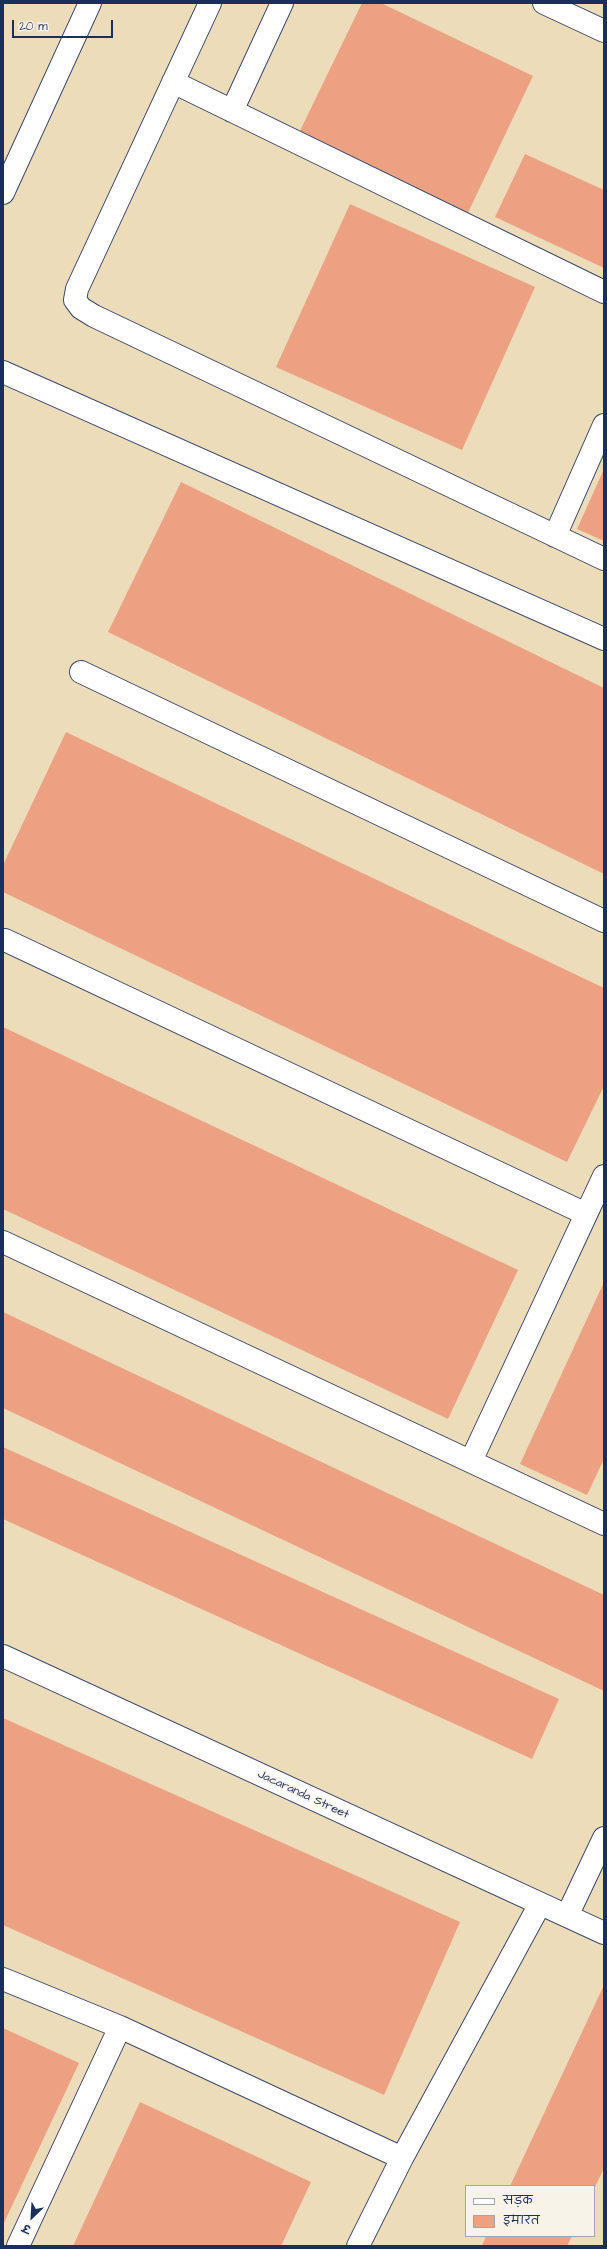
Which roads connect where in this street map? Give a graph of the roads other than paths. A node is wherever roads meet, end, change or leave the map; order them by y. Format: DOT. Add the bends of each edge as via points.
graph roads {
  1 [pos="90,3"];
  2 [pos="210,3"];
  3 [pos="282,3"];
  4 [pos="544,3"];
  5 [pos="604,31"];
  6 [pos="173,82"];
  7 [pos="232,110"];
  8 [pos="3,192"];
  9 [pos="604,292"];
  10 [pos="3,372"];
  11 [pos="604,424"];
  12 [pos="556,536"];
  13 [pos="604,559"];
  14 [pos="604,639"];
  15 [pos="81,672"];
  16 [pos="604,922"];
  17 [pos="5,940"];
  18 [pos="604,1176"];
  19 [pos="586,1214"];
  20 [pos="3,1242"];
  21 [pos="471,1461"];
  22 [pos="604,1524"];
  23 [pos="3,1656"];
  24 [pos="604,1838"];
  25 [pos="540,1904"];
  26 [pos="567,1916"];
  27 [pos="604,1933"];
  28 [pos="3,1979"];
  29 [pos="120,2027"];
  30 [pos="402,2158"];
  31 [pos="18,2246"];
  32 [pos="358,2246"];
  1 -- 8 [label="street"];
  2 -- 6 [label="street"];
  3 -- 7 [label="street"];
  4 -- 5 [label="street"];
  6 -- 7 [label="street"];
  6 -- 12 [label="street" via="76,289 75,300 81,308"];
  7 -- 9 [label="street"];
  10 -- 14 [label="street"];
  11 -- 12 [label="street"];
  12 -- 13 [label="street"];
  15 -- 16 [label="street"];
  17 -- 19 [label="street"];
  18 -- 19 [label="street"];
  19 -- 21 [label="street"];
  20 -- 21 [label="street"];
  21 -- 22 [label="street"];
  23 -- 25 [label="street, Jacaranda Street"];
  24 -- 26 [label="street"];
  25 -- 26 [label="street, Jacaranda Street"];
  25 -- 30 [label="street"];
  26 -- 27 [label="street, Jacaranda Street"];
  28 -- 29 [label="street"];
  29 -- 30 [label="street"];
  29 -- 31 [label="street"];
  30 -- 32 [label="street"];
}
